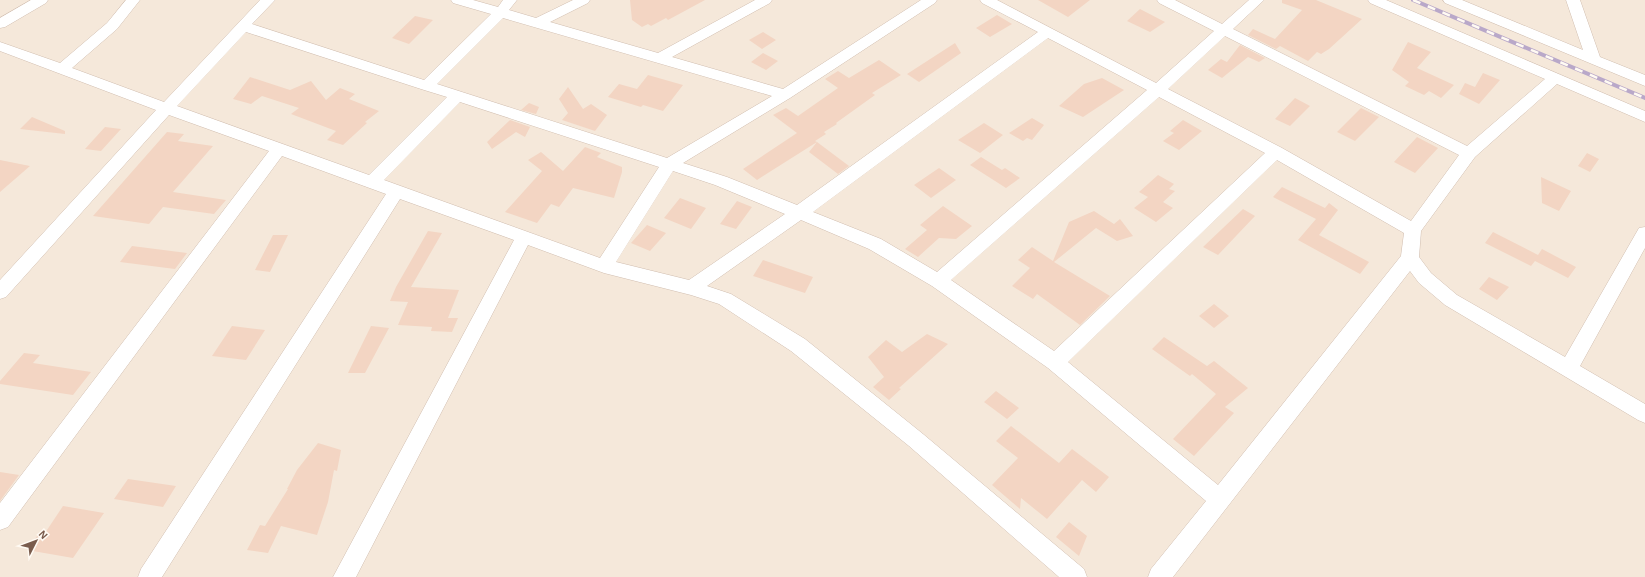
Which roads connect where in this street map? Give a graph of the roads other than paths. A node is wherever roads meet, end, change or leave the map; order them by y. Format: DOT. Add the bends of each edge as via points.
graph roads {
  1 [pos="41,0"];
  2 [pos="133,0"];
  3 [pos="268,0"];
  4 [pos="458,0"];
  5 [pos="510,0"];
  6 [pos="583,0"];
  7 [pos="765,0"];
  8 [pos="930,0"];
  9 [pos="987,0"];
  10 [pos="1164,0"];
  11 [pos="1257,0"];
  12 [pos="1375,0"];
  13 [pos="1450,0"];
  14 [pos="1573,0"];
  15 [pos="501,12"];
  16 [pos="538,23"];
  17 [pos="0,24"];
  18 [pos="243,26"];
  19 [pos="1225,30"];
  20 [pos="1047,32"];
  21 [pos="0,46"];
  22 [pos="660,58"];
  23 [pos="1594,60"];
  24 [pos="62,69"];
  25 [pos="1555,78"];
  26 [pos="1645,81"];
  27 [pos="426,86"];
  28 [pos="1157,90"];
  29 [pos="785,95"];
  30 [pos="457,96"];
  31 [pos="166,108"];
  32 [pos="1645,117"];
  33 [pos="279,149"];
  34 [pos="1276,152"];
  35 [pos="1468,153"];
  36 [pos="669,164"];
  37 [pos="372,182"];
  38 [pos="396,191"];
  39 [pos="799,213"];
  40 [pos="1413,230"];
  41 [pos="1645,234"];
  42 [pos="524,237"];
  43 [pos="1410,258"];
  44 [pos="604,266"];
  45 [pos="938,281"];
  46 [pos="691,288"];
  47 [pos="0,292"];
  48 [pos="1055,362"];
  49 [pos="1568,368"];
  50 [pos="1645,414"];
  51 [pos="1219,499"];
  52 [pos="0,520"];
  53 [pos="149,577"];
  54 [pos="344,577"];
  55 [pos="1076,577"];
  56 [pos="1159,577"];
  1 -- 17 [label="street"];
  2 -- 24 [label="street" via="112,26"];
  3 -- 18 [label="street"];
  4 -- 15 [label="street"];
  5 -- 15 [label="street"];
  6 -- 16 [label="street"];
  7 -- 22 [label="street"];
  8 -- 29 [label="street"];
  9 -- 20 [label="street"];
  10 -- 19 [label="street"];
  11 -- 19 [label="street"];
  12 -- 25 [label="street"];
  13 -- 23 [label="street"];
  14 -- 23 [label="street"];
  15 -- 16 [label="street"];
  15 -- 27 [label="street"];
  16 -- 22 [label="street"];
  18 -- 27 [label="street"];
  18 -- 31 [label="street"];
  19 -- 28 [label="street"];
  19 -- 35 [label="street"];
  20 -- 28 [label="street"];
  20 -- 39 [label="street"];
  21 -- 24 [label="street"];
  22 -- 29 [label="street"];
  23 -- 26 [label="street"];
  24 -- 31 [label="street"];
  25 -- 32 [label="street"];
  25 -- 35 [label="street"];
  27 -- 30 [label="street"];
  28 -- 34 [label="street"];
  28 -- 45 [label="street"];
  29 -- 36 [label="street"];
  30 -- 36 [label="street"];
  30 -- 37 [label="street"];
  31 -- 33 [label="street"];
  31 -- 47 [label="street"];
  33 -- 37 [label="street"];
  33 -- 52 [label="street"];
  34 -- 40 [label="street"];
  34 -- 48 [label="street"];
  35 -- 40 [label="street"];
  36 -- 39 [label="street" via="721,181"];
  36 -- 44 [label="street"];
  37 -- 38 [label="street"];
  38 -- 42 [label="street"];
  38 -- 53 [label="street"];
  39 -- 45 [label="street" via="875,244"];
  39 -- 46 [label="street"];
  40 -- 43 [label="street"];
  41 -- 49 [label="street"];
  42 -- 44 [label="street"];
  42 -- 54 [label="street"];
  43 -- 49 [label="street" via="1424,278 1451,300"];
  43 -- 51 [label="street"];
  44 -- 46 [label="street"];
  45 -- 48 [label="street"];
  46 -- 55 [label="street" via="725,299 798,345 922,445"];
  48 -- 51 [label="street"];
  49 -- 50 [label="street"];
  51 -- 56 [label="street"];
}
